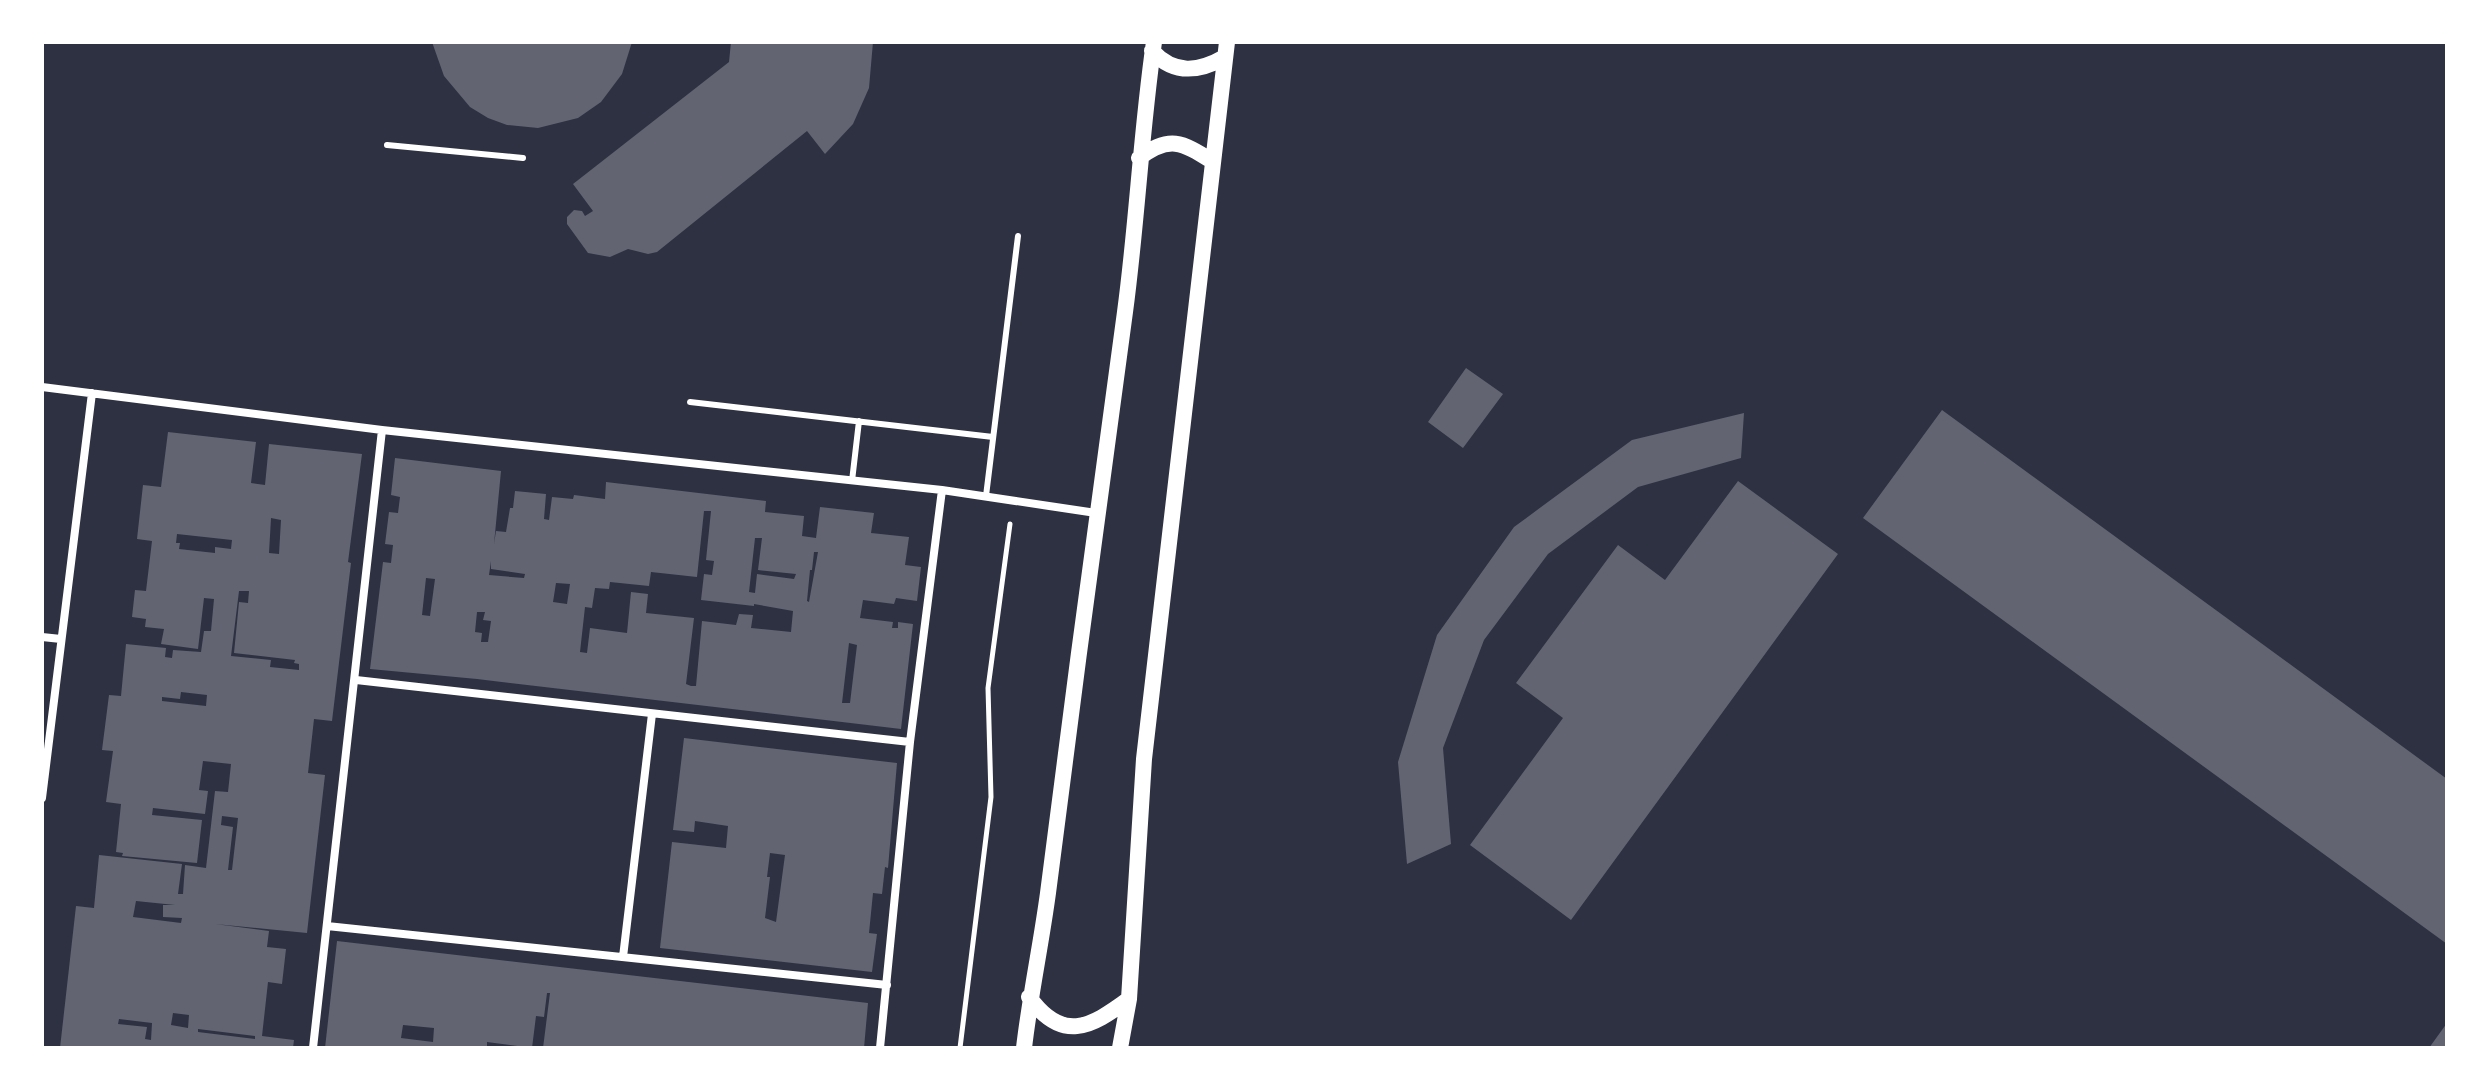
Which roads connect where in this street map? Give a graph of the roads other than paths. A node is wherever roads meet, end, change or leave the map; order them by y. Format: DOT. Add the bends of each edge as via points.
graph roads {
  1 [pos="1153,47"];
  2 [pos="1226,50"];
  3 [pos="387,145"];
  4 [pos="523,158"];
  5 [pos="1139,158"];
  6 [pos="1212,161"];
  7 [pos="1018,236"];
  8 [pos="42,387"];
  9 [pos="92,393"];
  10 [pos="690,402"];
  11 [pos="859,421"];
  12 [pos="382,430"];
  13 [pos="993,437"];
  14 [pos="852,481"];
  15 [pos="942,490"];
  16 [pos="986,496"];
  17 [pos="1096,513"];
  18 [pos="42,637"];
  19 [pos="61,639"];
  20 [pos="356,680"];
  21 [pos="652,714"];
  22 [pos="910,742"];
  23 [pos="42,798"];
  24 [pos="327,926"];
  25 [pos="623,957"];
  26 [pos="887,985"];
  27 [pos="1029,997"];
  28 [pos="1129,999"];
  29 [pos="313,1048"];
  30 [pos="880,1048"];
  31 [pos="1024,1048"];
  32 [pos="1120,1048"];
  1 -- 2 [label="main road" via="1162,62 1195,70"];
  1 -- 5 [label="main road"];
  2 -- 6 [label="main road"];
  3 -- 4 [label="lane"];
  5 -- 6 [label="main road" via="1155,145 1174,144"];
  5 -- 17 [label="main road" via="1125,308"];
  6 -- 28 [label="main road" via="1144,759"];
  7 -- 13 [label="lane"];
  8 -- 9 [label="street"];
  9 -- 12 [label="street"];
  9 -- 19 [label="street"];
  10 -- 11 [label="lane"];
  11 -- 13 [label="lane"];
  11 -- 14 [label="lane"];
  12 -- 14 [label="street"];
  12 -- 20 [label="street"];
  13 -- 16 [label="lane"];
  14 -- 15 [label="street"];
  15 -- 16 [label="street"];
  15 -- 22 [label="street"];
  16 -- 17 [label="street"];
  17 -- 27 [label="main road"];
  18 -- 19 [label="street"];
  19 -- 23 [label="street"];
  20 -- 21 [label="street"];
  20 -- 24 [label="street"];
  21 -- 22 [label="street"];
  21 -- 25 [label="street"];
  22 -- 26 [label="street"];
  24 -- 25 [label="street"];
  24 -- 29 [label="street"];
  25 -- 26 [label="street"];
  26 -- 30 [label="street"];
  27 -- 28 [label="main road" via="1043,1016 1069,1027 1091,1023"];
  27 -- 31 [label="main road"];
  28 -- 32 [label="main road"];
}
